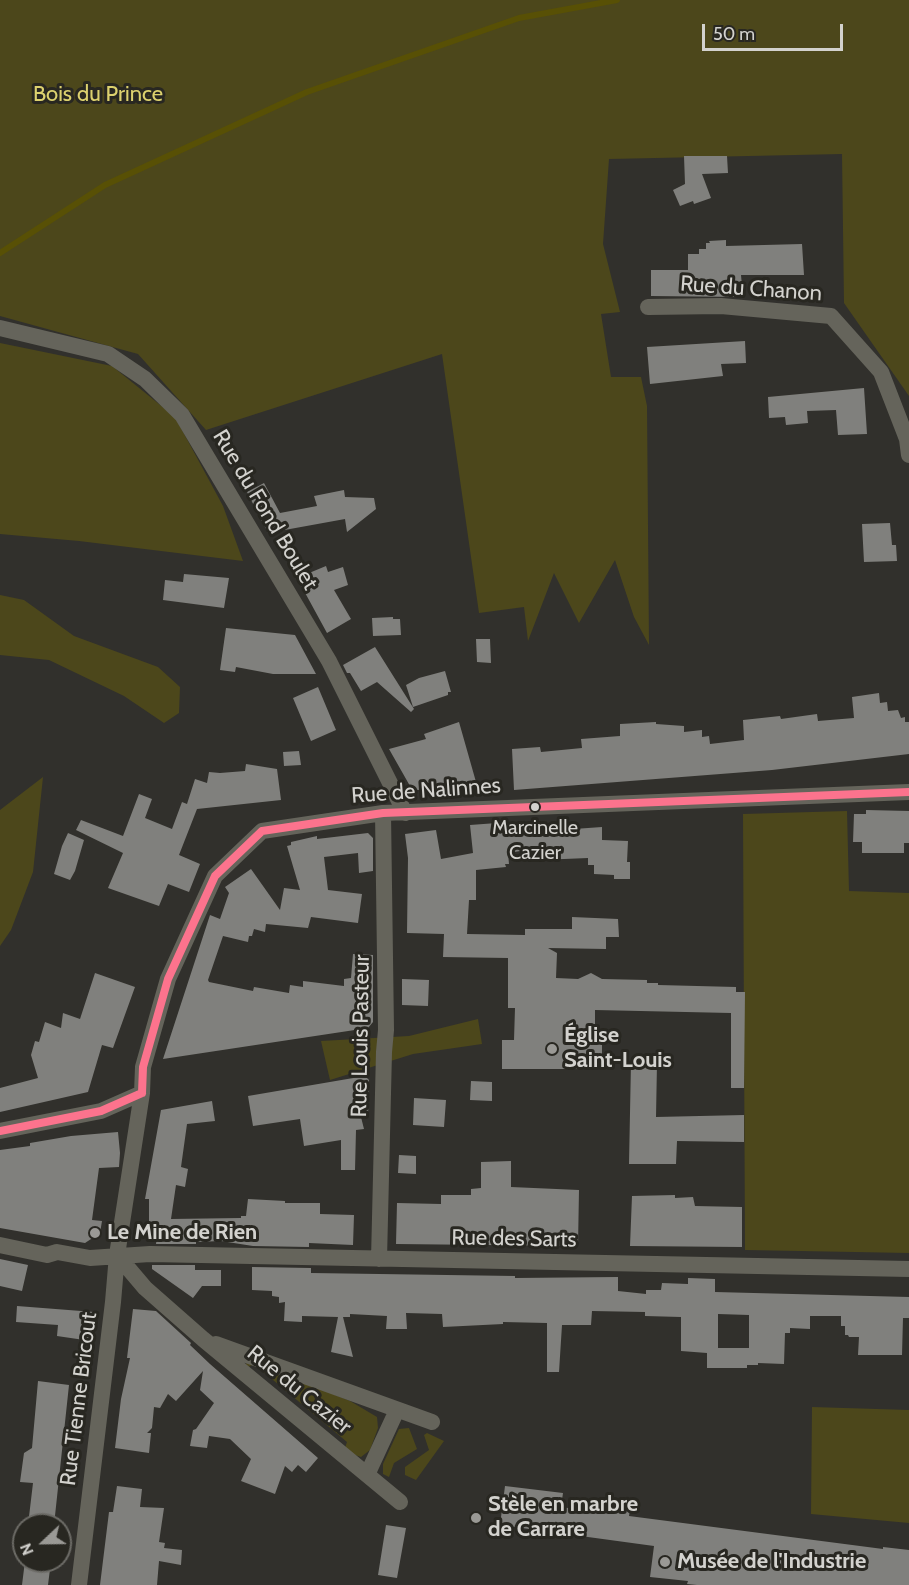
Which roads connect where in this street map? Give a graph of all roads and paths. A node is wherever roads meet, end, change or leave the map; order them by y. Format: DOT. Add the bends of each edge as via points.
graph roads {
  1 [pos="648,307"];
  2 [pos="0,328"];
  3 [pos="909,456"];
  4 [pos="909,792"];
  5 [pos="383,813"];
  6 [pos="405,813"];
  7 [pos="142,1093"];
  8 [pos="0,1131"];
  9 [pos="0,1245"];
  10 [pos="117,1255"];
  11 [pos="379,1259"];
  12 [pos="909,1269"];
  13 [pos="202,1339"];
  14 [pos="397,1410"];
  15 [pos="432,1422"];
  16 [pos="367,1475"];
  17 [pos="400,1502"];
  18 [pos="79,1585"];
  1 -- 3 [label="street, Rue du Chanon" via="721,306 831,316 881,372 907,439"];
  2 -- 6 [label="street, Rue du Fond Boulet" via="108,354 145,379 182,415 329,661"];
  4 -- 6 [label="street, Rue de Nalinnes"];
  5 -- 6 [label="street, Rue de Nalinnes"];
  5 -- 7 [label="street, Rue de Nalinnes" via="262,831 215,876 168,979 143,1067"];
  5 -- 11 [label="street, Rue Louis Pasteur" via="386,1030"];
  7 -- 8 [label="street" via="101,1111"];
  7 -- 10 [label="street, Rue de Nalinnes"];
  9 -- 10 [label="street" via="47,1255"];
  10 -- 11 [label="street, Rue des Sarts"];
  10 -- 13 [label="street, Rue du Cazier" via="145,1288"];
  10 -- 18 [label="street, Rue Tienne Bricout"];
  11 -- 12 [label="street, Rue des Sarts"];
  13 -- 14 [label="street, Rue du Cazier"];
  13 -- 16 [label="street, Rue du Cazier"];
  14 -- 15 [label="street, Rue du Cazier"];
  14 -- 16 [label="street, Rue du Cazier"];
  16 -- 17 [label="street, Rue du Cazier"];
}
